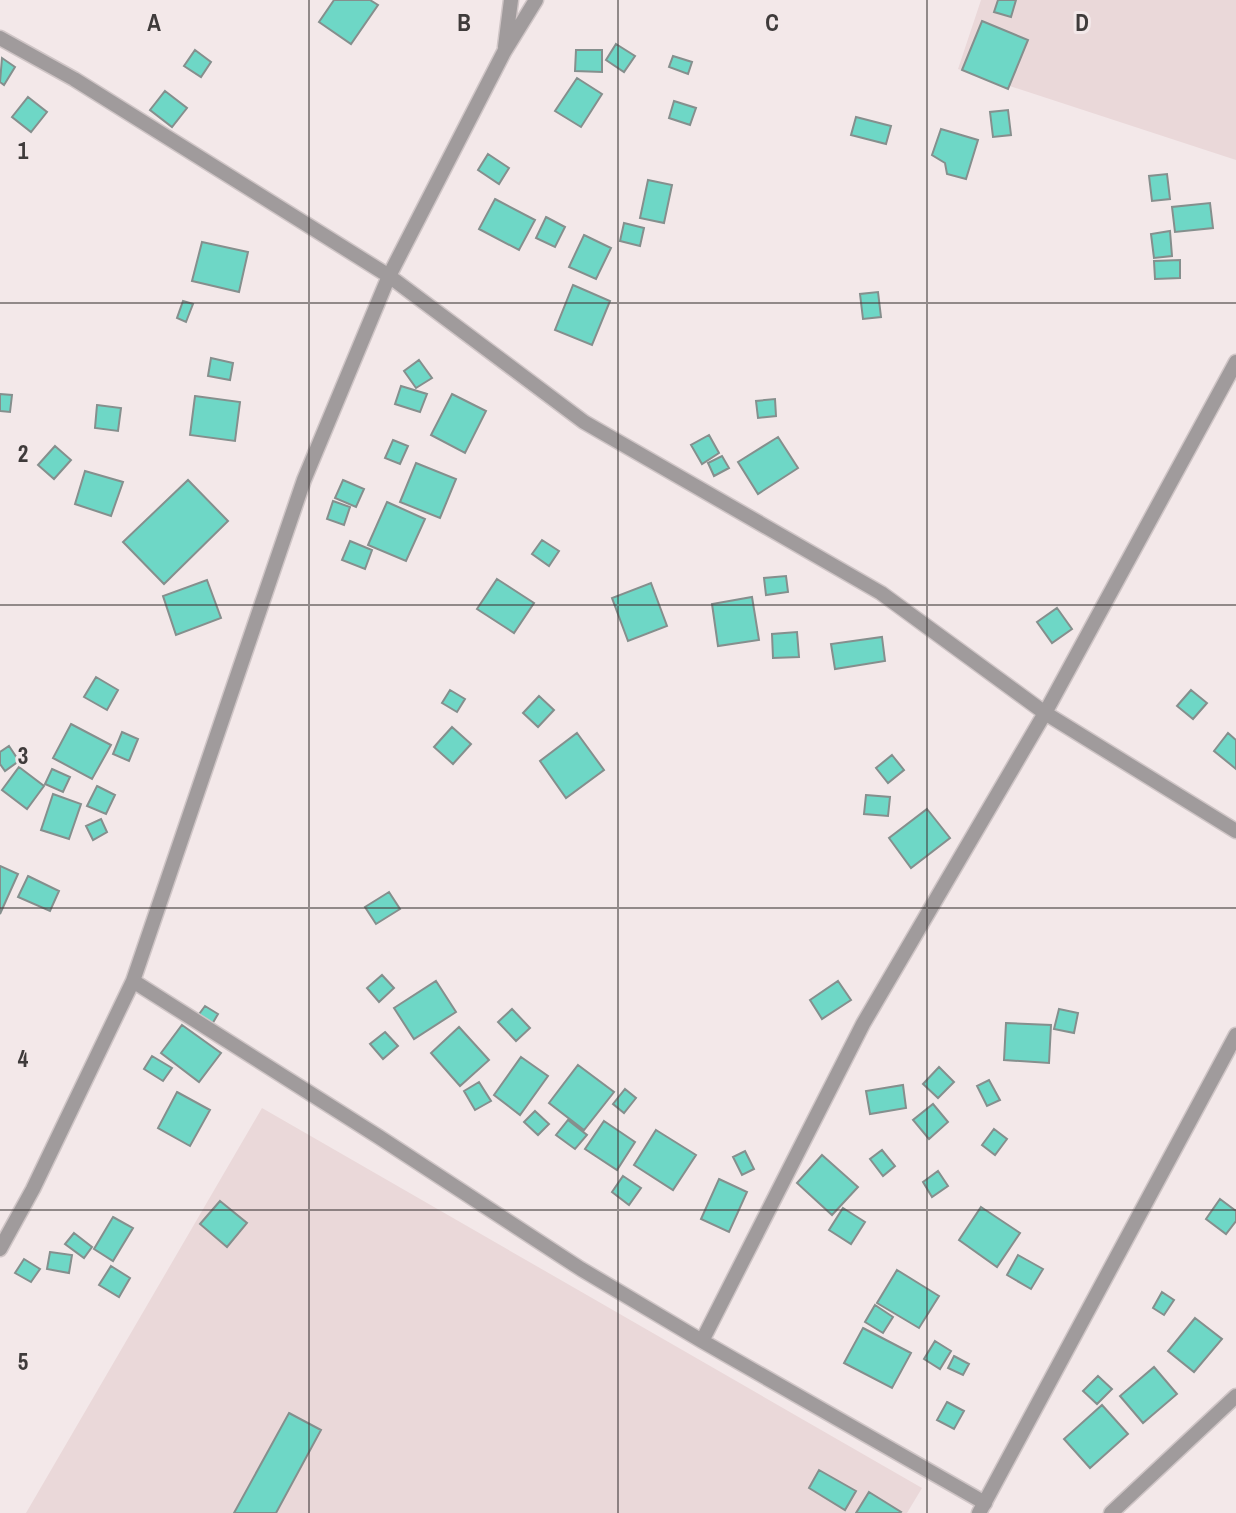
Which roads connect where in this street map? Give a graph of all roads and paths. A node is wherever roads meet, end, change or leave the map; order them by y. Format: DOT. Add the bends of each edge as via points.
graph roads {
  1 [pos="511,0"];
  2 [pos="536,0"];
  3 [pos="0,38"];
  4 [pos="504,52"];
  5 [pos="389,276"];
  6 [pos="1236,362"];
  7 [pos="1045,713"];
  8 [pos="1236,831"];
  9 [pos="133,981"];
  10 [pos="1236,1035"];
  11 [pos="0,1249"];
  12 [pos="702,1341"];
  13 [pos="1236,1396"];
  14 [pos="982,1508"];
  15 [pos="1111,1513"];
  1 -- 4 [label="street"];
  2 -- 4 [label="street"];
  3 -- 5 [label="street" via="74,79"];
  4 -- 5 [label="street"];
  5 -- 7 [label="street" via="584,422 881,593"];
  5 -- 9 [label="street" via="304,480"];
  6 -- 7 [label="street"];
  7 -- 8 [label="street"];
  7 -- 12 [label="street" via="863,1024"];
  9 -- 11 [label="street"];
  9 -- 12 [label="street" via="581,1269"];
  10 -- 14 [label="street"];
  12 -- 14 [label="street"];
  13 -- 15 [label="street"];
}
